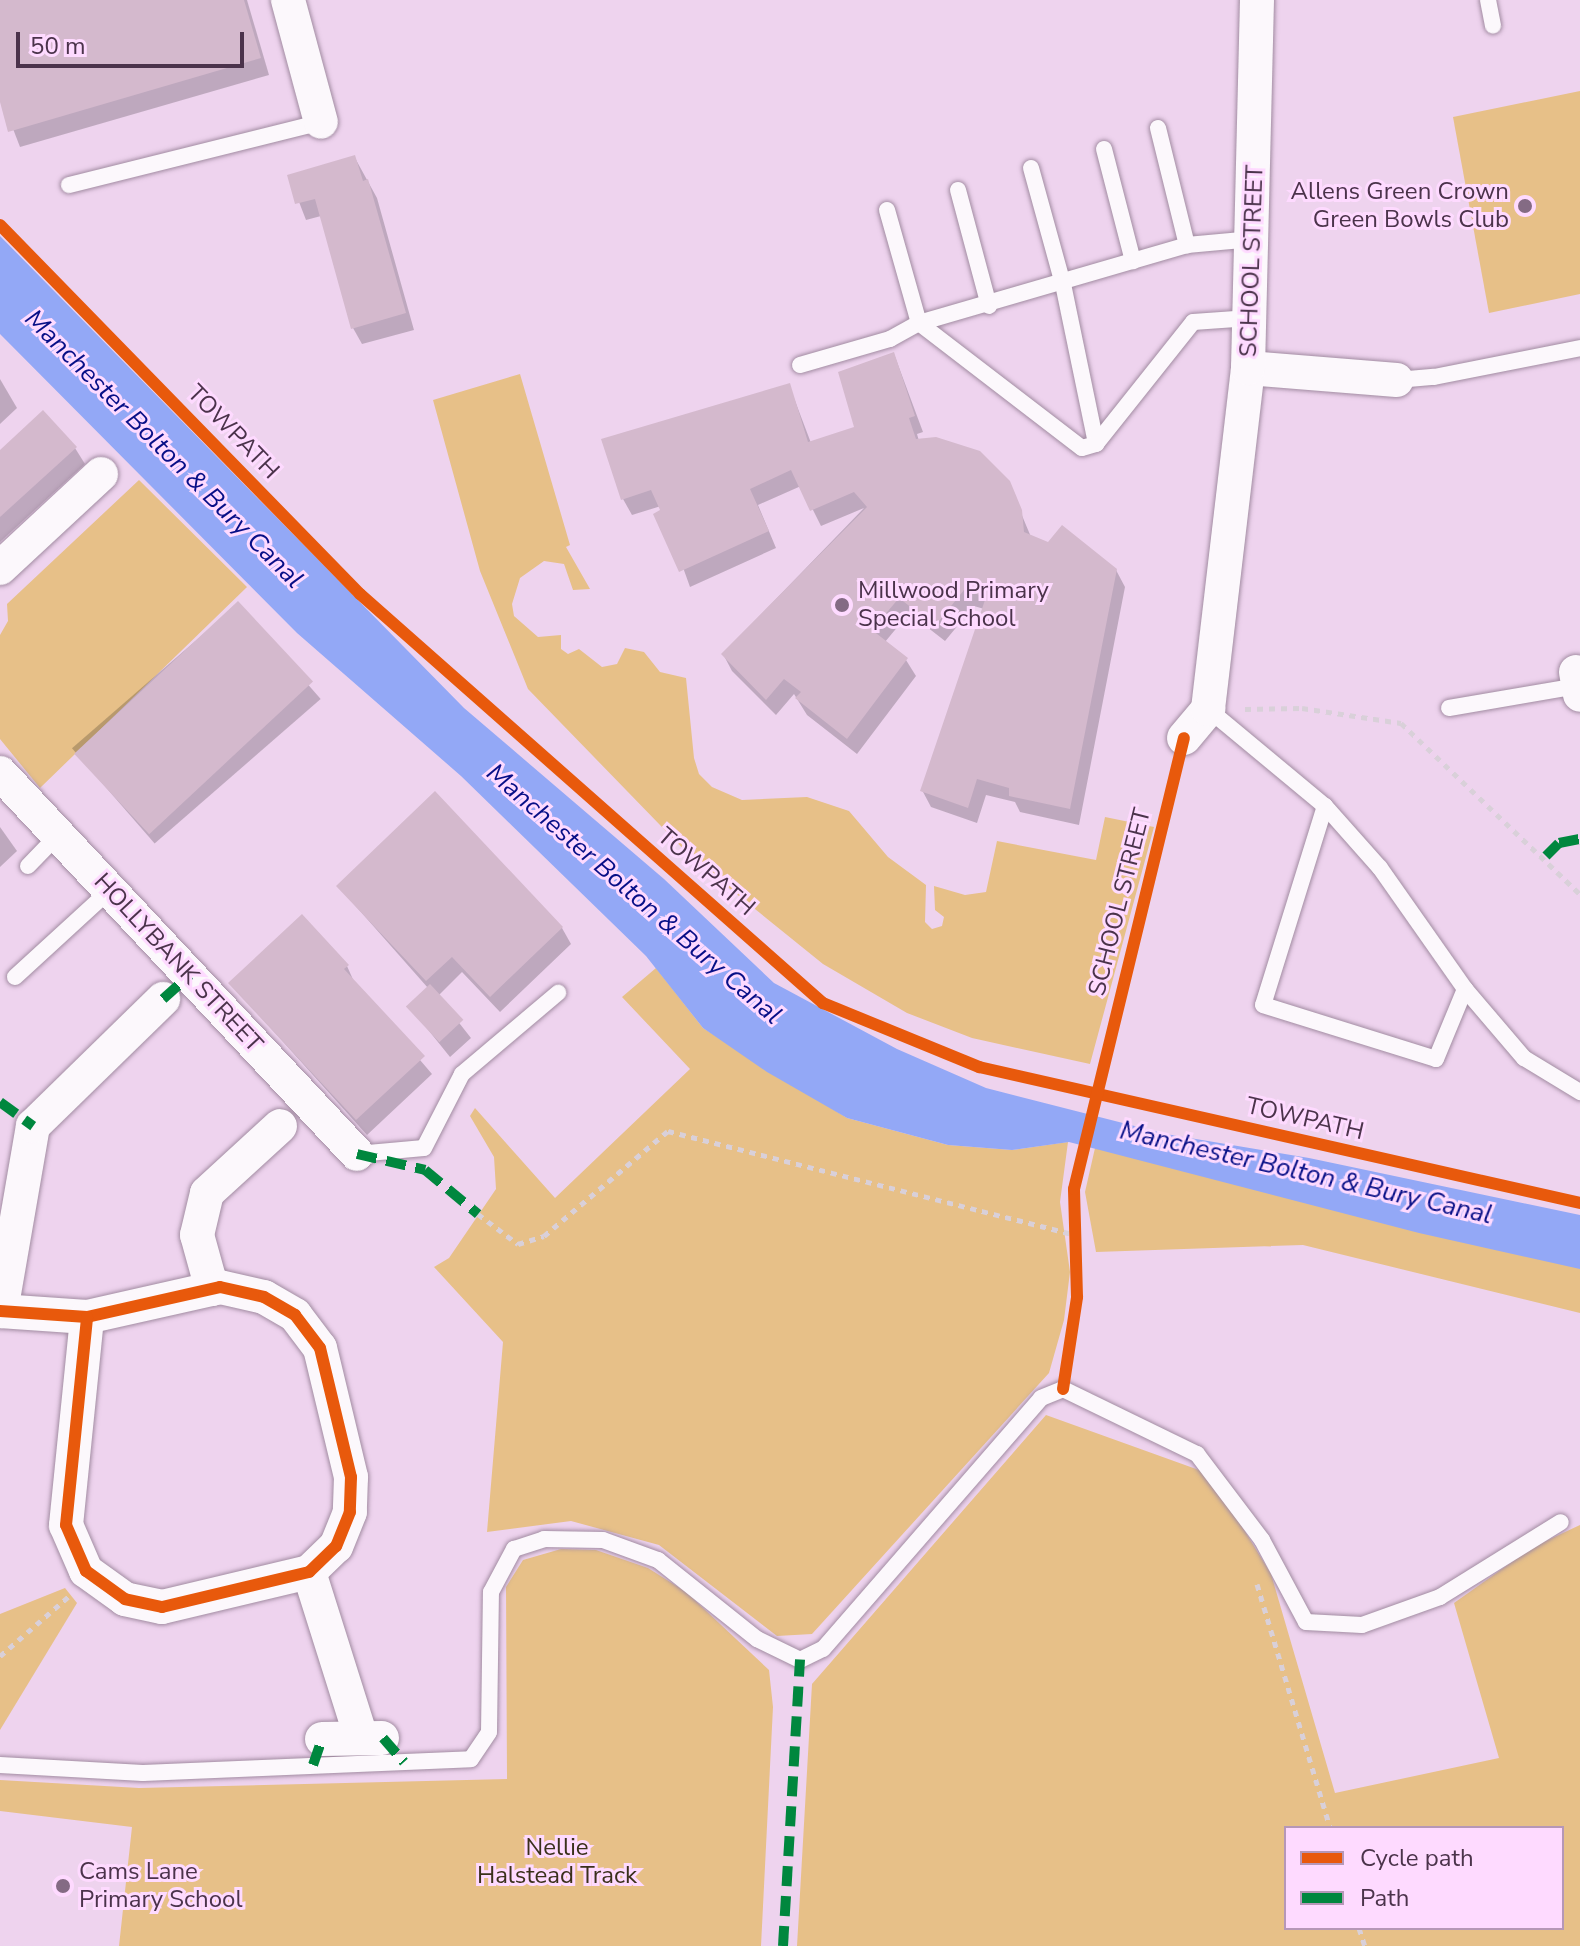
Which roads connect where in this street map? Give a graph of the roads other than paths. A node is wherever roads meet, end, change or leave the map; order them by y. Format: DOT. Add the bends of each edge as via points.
graph roads {
  1 [pos="288,0"];
  2 [pos="1257,0"];
  3 [pos="1488,0"];
  4 [pos="1493,26"];
  5 [pos="321,122"];
  6 [pos="1158,128"];
  7 [pos="1104,149"];
  8 [pos="1031,168"];
  9 [pos="69,185"];
  10 [pos="958,190"];
  11 [pos="887,210"];
  12 [pos="1253,239"];
  13 [pos="1187,245"];
  14 [pos="1133,261"];
  15 [pos="1063,284"];
  16 [pos="989,306"];
  17 [pos="1250,318"];
  18 [pos="919,323"];
  19 [pos="1580,348"];
  20 [pos="800,365"];
  21 [pos="1248,368"];
  22 [pos="1397,380"];
  23 [pos="1096,444"];
  24 [pos="101,474"];
  25 [pos="0,568"];
  26 [pos="1578,684"];
  27 [pos="1449,708"];
  28 [pos="1208,709"];
  29 [pos="1184,738"];
  30 [pos="0,773"];
  31 [pos="1325,806"];
  32 [pos="58,835"];
  33 [pos="28,866"];
  34 [pos="110,890"];
  35 [pos="15,977"];
  36 [pos="1465,989"];
  37 [pos="558,993"];
  38 [pos="163,999"];
  39 [pos="1580,1092"];
  40 [pos="280,1126"];
  41 [pos="357,1154"];
  42 [pos="212,1289"];
  43 [pos="0,1311"];
  44 [pos="87,1317"];
  45 [pos="1561,1522"];
  46 [pos="309,1572"];
  47 [pos="322,1739"];
  48 [pos="0,1765"];
  1 -- 5 [label="street"];
  2 -- 12 [label="street, SCHOOL STREET"];
  3 -- 4 [label="lane"];
  5 -- 9 [label="lane"];
  6 -- 13 [label="lane"];
  7 -- 14 [label="lane"];
  8 -- 15 [label="lane"];
  10 -- 16 [label="lane"];
  11 -- 18 [label="lane"];
  12 -- 13 [label="lane"];
  12 -- 17 [label="street, SCHOOL STREET"];
  13 -- 14 [label="lane"];
  14 -- 15 [label="lane"];
  15 -- 16 [label="lane"];
  15 -- 23 [label="lane"];
  16 -- 18 [label="lane"];
  17 -- 21 [label="street, SCHOOL STREET"];
  17 -- 23 [label="lane" via="1193,322"];
  18 -- 20 [label="lane" via="890,339"];
  18 -- 23 [label="lane" via="1082,448"];
  19 -- 22 [label="lane"];
  21 -- 22 [label="street"];
  21 -- 28 [label="street, SCHOOL STREET"];
  24 -- 25 [label="street"];
  26 -- 27 [label="lane"];
  28 -- 29 [label="street"];
  28 -- 31 [label="lane"];
  30 -- 32 [label="street, HOLLYBANK STREET"];
  31 -- 36 [label="lane" via="1380,868"];
  31 -- 36 [label="lane" via="1263,1005 1436,1059"];
  32 -- 33 [label="lane"];
  32 -- 34 [label="street, HOLLYBANK STREET"];
  34 -- 35 [label="lane"];
  34 -- 41 [label="street, HOLLYBANK STREET"];
  36 -- 39 [label="lane" via="1524,1058"];
  37 -- 41 [label="lane" via="462,1074 424,1148"];
  38 -- 43 [label="street" via="33,1126"];
  40 -- 42 [label="street" via="207,1193 197,1235"];
  42 -- 44 [label="street"];
  42 -- 46 [label="street" via="264,1297 295,1315 320,1348 351,1477 350,1512 336,1546"];
  43 -- 44 [label="street"];
  44 -- 46 [label="street" via="66,1525 90,1574 125,1599 162,1607"];
  45 -- 48 [label="lane" via="1440,1597 1362,1625 1306,1622 1262,1540 1197,1454 1063,1389 1041,1398 823,1649 800,1660 757,1639 658,1560 603,1540 544,1539 514,1549 491,1592 489,1732 471,1759 143,1773"];
  46 -- 47 [label="street" via="372,1738"];
}
